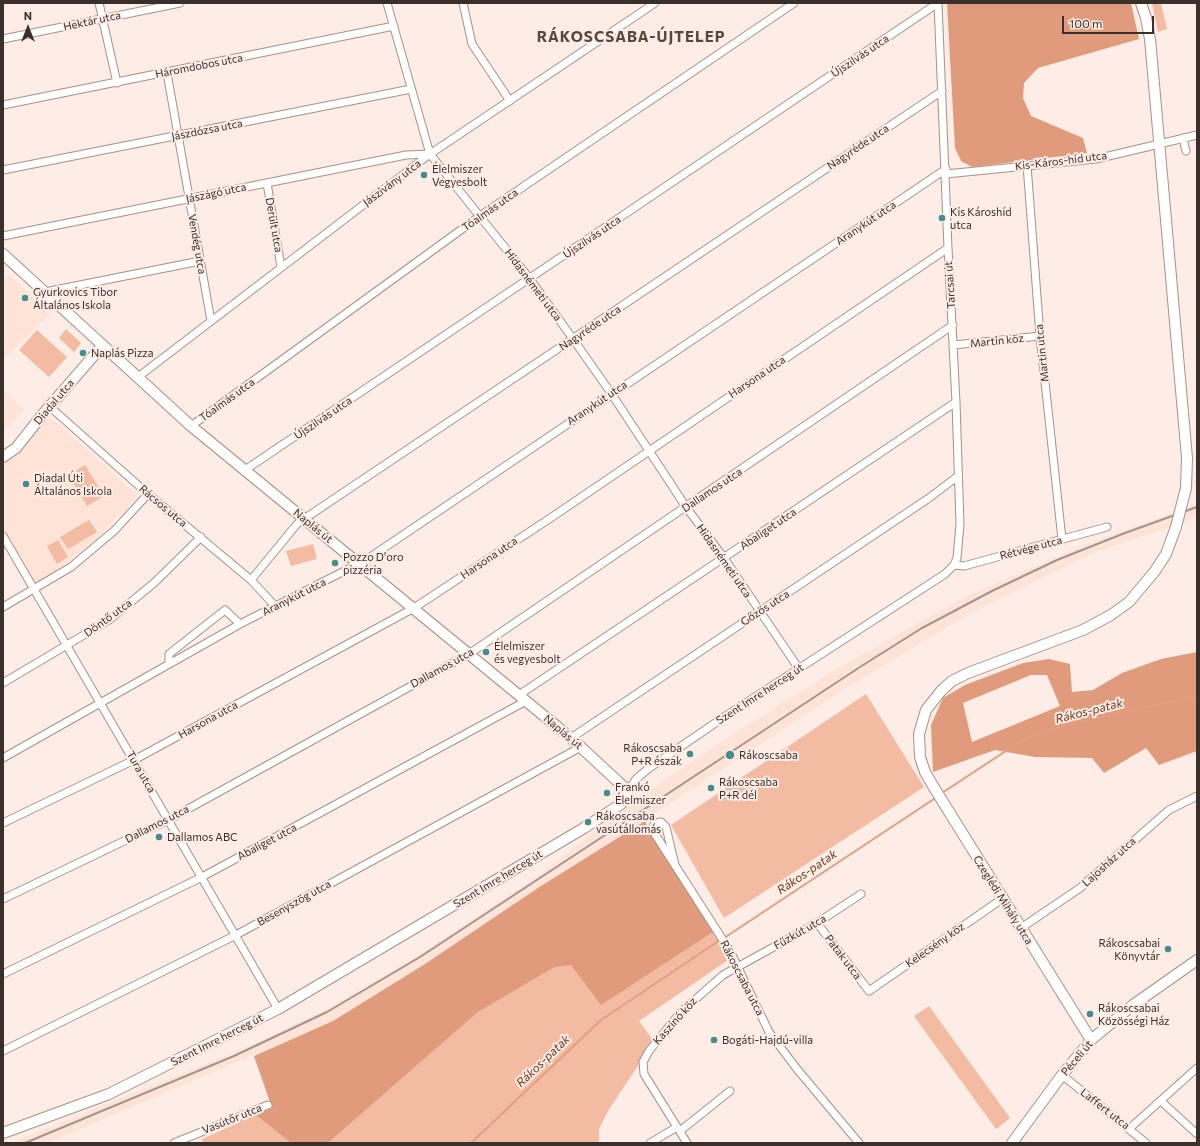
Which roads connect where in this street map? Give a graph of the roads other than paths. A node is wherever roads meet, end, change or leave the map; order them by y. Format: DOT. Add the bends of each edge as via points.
graph roads {
  1 [pos="99,3"];
  2 [pos="180,3"];
  3 [pos="387,3"];
  4 [pos="464,3"];
  5 [pos="655,3"];
  6 [pos="794,3"];
  7 [pos="938,3"];
  8 [pos="1141,3"];
  9 [pos="102,19"];
  10 [pos="394,26"];
  11 [pos="3,39"];
  12 [pos="167,73"];
  13 [pos="116,83"];
  14 [pos="411,88"];
  15 [pos="942,91"];
  16 [pos="510,101"];
  17 [pos="3,105"];
  18 [pos="1197,135"];
  19 [pos="178,136"];
  20 [pos="1184,138"];
  21 [pos="1159,144"];
  22 [pos="1186,151"];
  23 [pos="430,154"];
  24 [pos="1027,165"];
  25 [pos="3,170"];
  26 [pos="946,172"];
  27 [pos="267,183"];
  28 [pos="189,198"];
  29 [pos="480,216"];
  30 [pos="3,236"];
  31 [pos="948,248"];
  32 [pos="3,254"];
  33 [pos="200,261"];
  34 [pos="281,267"];
  35 [pos="530,279"];
  36 [pos="45,292"];
  37 [pos="211,321"];
  38 [pos="952,325"];
  39 [pos="1040,336"];
  40 [pos="573,339"];
  41 [pos="103,345"];
  42 [pos="954,345"];
  43 [pos="138,377"];
  44 [pos="611,393"];
  45 [pos="956,402"];
  46 [pos="50,406"];
  47 [pos="192,426"];
  48 [pos="648,450"];
  49 [pos="3,457"];
  50 [pos="245,470"];
  51 [pos="958,476"];
  52 [pos="148,494"];
  53 [pos="686,507"];
  54 [pos="304,519"];
  55 [pos="1107,527"];
  56 [pos="3,536"];
  57 [pos="201,537"];
  58 [pos="1062,539"];
  59 [pos="724,558"];
  60 [pos="359,564"];
  61 [pos="954,565"];
  62 [pos="251,580"];
  63 [pos="34,590"];
  64 [pos="3,607"];
  65 [pos="276,607"];
  66 [pos="414,608"];
  67 [pos="759,612"];
  68 [pos="240,624"];
  69 [pos="67,646"];
  70 [pos="469,654"];
  71 [pos="169,663"];
  72 [pos="799,669"];
  73 [pos="3,683"];
  74 [pos="523,698"];
  75 [pos="101,703"];
  76 [pos="571,738"];
  77 [pos="581,747"];
  78 [pos="3,758"];
  79 [pos="134,760"];
  80 [pos="628,791"];
  81 [pos="1197,796"];
  82 [pos="168,820"];
  83 [pos="3,823"];
  84 [pos="675,865"];
  85 [pos="202,877"];
  86 [pos="861,894"];
  87 [pos="3,899"];
  88 [pos="1002,899"];
  89 [pos="817,923"];
  90 [pos="1021,928"];
  91 [pos="236,935"];
  92 [pos="1197,960"];
  93 [pos="737,967"];
  94 [pos="3,974"];
  95 [pos="869,992"];
  96 [pos="278,1009"];
  97 [pos="1091,1040"];
  98 [pos="3,1051"];
  99 [pos="1197,1068"];
  100 [pos="1062,1075"];
  101 [pos="730,1091"];
  102 [pos="1161,1100"];
  103 [pos="268,1105"];
  104 [pos="1130,1128"];
  105 [pos="679,1129"];
  106 [pos="3,1133"];
  107 [pos="1197,1134"];
  108 [pos="174,1143"];
  109 [pos="650,1143"];
  110 [pos="687,1143"];
  111 [pos="859,1143"];
  112 [pos="1012,1143"];
  113 [pos="1146,1143"];
  1 -- 9 [label="street"];
  2 -- 9 [label="street, Hektár utca"];
  3 -- 10 [label="street, Hidasnémeti utca"];
  4 -- 16 [label="street" via="472,44"];
  5 -- 16 [label="street, Jászivány utca"];
  6 -- 29 [label="street, Tóalmás utca"];
  7 -- 15 [label="street, Tarcsai út"];
  7 -- 35 [label="street, Újszilvás utca"];
  8 -- 21 [label="street, Czeglédi Mihály utca" via="1150,39"];
  9 -- 11 [label="street, Hektár utca"];
  9 -- 13 [label="street"];
  10 -- 12 [label="street, Háromdobos utca"];
  10 -- 14 [label="street, Hidasnémeti utca"];
  12 -- 13 [label="street, Háromdobos utca"];
  12 -- 19 [label="street, Vendég utca"];
  13 -- 17 [label="street, Háromdobos utca"];
  14 -- 19 [label="street, Jászdózsa utca"];
  14 -- 23 [label="street, Hidasnémeti utca"];
  15 -- 26 [label="street, Tarcsai út"];
  15 -- 40 [label="street, Nagyréde utca"];
  16 -- 23 [label="street, Jászivány utca"];
  18 -- 20 [label="street, Kis-Káros-híd utca"];
  19 -- 25 [label="street, Jászdózsa utca"];
  19 -- 28 [label="street, Vendég utca"];
  20 -- 21 [label="street, Kis-Káros-híd utca"];
  20 -- 22 [label="street"];
  21 -- 24 [label="street, Kis-Káros-híd utca" via="1096,159"];
  21 -- 88 [label="street, Czeglédi Mihály utca, bridge" via="1187,458 1186,488 1166,554 1129,602 1111,615 1083,630 952,681 926,710 919,734 920,757 925,772"];
  23 -- 27 [label="street, Jászágó utca" via="406,155"];
  23 -- 29 [label="street, Hidasnémeti utca"];
  23 -- 34 [label="street, Jászivány utca"];
  24 -- 26 [label="street, Kis-Káros-híd utca"];
  24 -- 39 [label="street, Martin utca"];
  26 -- 31 [label="street, Tarcsai út"];
  26 -- 44 [label="street, Aranykút utca"];
  27 -- 28 [label="street, Jászágó utca"];
  27 -- 34 [label="street, Derült utca"];
  28 -- 30 [label="street, Jászágó utca"];
  28 -- 33 [label="street, Vendég utca"];
  29 -- 35 [label="street, Hidasnémeti utca"];
  29 -- 47 [label="street, Tóalmás utca"];
  31 -- 38 [label="street, Tarcsai út"];
  31 -- 48 [label="street, Harsona utca"];
  32 -- 36 [label="street, Naplás út"];
  33 -- 36 [label="street"];
  33 -- 37 [label="street, Vendég utca"];
  34 -- 37 [label="street, Jászivány utca"];
  35 -- 40 [label="street, Hidasnémeti utca"];
  35 -- 50 [label="street, Újszilvás utca"];
  36 -- 41 [label="street, Naplás út"];
  37 -- 43 [label="street, Jászivány utca"];
  38 -- 42 [label="street, Tarcsai út"];
  38 -- 53 [label="street, Dallamos utca"];
  39 -- 42 [label="street, Martin köz"];
  39 -- 58 [label="street, Martin utca"];
  40 -- 44 [label="street, Hidasnémeti utca"];
  40 -- 54 [label="street, Nagyréde utca"];
  41 -- 43 [label="street, Naplás út"];
  41 -- 46 [label="street, Diadal utca"];
  42 -- 45 [label="street, Tarcsai út"];
  43 -- 47 [label="street, Naplás út"];
  44 -- 48 [label="street, Hidasnémeti utca"];
  44 -- 60 [label="street, Aranykút utca"];
  45 -- 51 [label="street, Tarcsai út"];
  45 -- 59 [label="street, Abaliget utca"];
  46 -- 49 [label="street, Diadal utca" via="16,448"];
  46 -- 52 [label="street, Rácsos utca"];
  47 -- 50 [label="street, Naplás út"];
  48 -- 53 [label="street, Hidasnémeti utca"];
  48 -- 66 [label="street, Harsona utca"];
  50 -- 54 [label="street, Naplás út"];
  51 -- 61 [label="street, Tarcsai út" via="960,536"];
  51 -- 67 [label="street, Gőzös utca"];
  52 -- 57 [label="street, Rácsos utca"];
  52 -- 63 [label="street" via="115,530 76,562"];
  53 -- 59 [label="street, Hidasnémeti utca"];
  53 -- 70 [label="street, Dallamos utca"];
  54 -- 60 [label="street, Naplás út"];
  54 -- 62 [label="street, Nagyréde utca" via="297,524"];
  55 -- 58 [label="street, Rétvége utca"];
  56 -- 63 [label="street, Tura utca"];
  57 -- 62 [label="street, Rácsos utca"];
  57 -- 69 [label="street, Döntő utca" via="154,583 109,620"];
  58 -- 61 [label="street, Rétvége utca" via="964,566"];
  59 -- 67 [label="street, Hidasnémeti utca"];
  59 -- 74 [label="street, Abaliget utca"];
  60 -- 65 [label="street, Aranykút utca"];
  60 -- 66 [label="street, Naplás út"];
  61 -- 72 [label="street, Szent Imre herceg út" via="945,574"];
  62 -- 65 [label="street, Rácsos utca"];
  63 -- 64 [label="street"];
  63 -- 69 [label="street, Tura utca"];
  65 -- 68 [label="street, Aranykút utca"];
  66 -- 70 [label="street, Naplás út"];
  66 -- 79 [label="street, Harsona utca"];
  67 -- 72 [label="street, Hidasnémeti utca"];
  67 -- 76 [label="street, Gőzös utca"];
  68 -- 71 [label="street, Aranykút utca"];
  68 -- 71 [label="street" via="225,610 169,654"];
  69 -- 73 [label="street, Döntő utca"];
  69 -- 75 [label="street, Tura utca"];
  70 -- 74 [label="street, Naplás út"];
  70 -- 82 [label="street, Dallamos utca"];
  71 -- 75 [label="street, Aranykút utca"];
  72 -- 80 [label="street, Szent Imre herceg út" via="648,769 636,779"];
  74 -- 76 [label="street, Naplás út"];
  74 -- 85 [label="street, Abaliget utca"];
  75 -- 78 [label="street, Aranykút utca"];
  75 -- 79 [label="street, Tura utca"];
  76 -- 77 [label="street, Naplás út"];
  77 -- 80 [label="street, Naplás út"];
  77 -- 91 [label="street, Besenyszög utca"];
  79 -- 82 [label="street, Tura utca"];
  79 -- 83 [label="street, Harsona utca"];
  80 -- 96 [label="street, Szent Imre herceg út" via="621,804 584,828"];
  81 -- 90 [label="street, Lajosház utca" via="1169,810 1080,888"];
  82 -- 85 [label="street, Tura utca"];
  82 -- 87 [label="street, Dallamos utca"];
  84 -- 84 [label="street, Rákoscsaba utca" via="666,827 661,822 655,823 653,831"];
  84 -- 93 [label="street, Rákoscsaba utca" via="718,930"];
  85 -- 91 [label="street, Tura utca"];
  85 -- 94 [label="street, Abaliget utca"];
  86 -- 89 [label="street, Fűzkút utca"];
  88 -- 90 [label="street, Czeglédi Mihály utca"];
  88 -- 95 [label="street, Kelecsény köz"];
  89 -- 93 [label="street, Fűzkút utca"];
  89 -- 95 [label="street, Patak utca"];
  90 -- 97 [label="street, Czeglédi Mihály utca"];
  91 -- 96 [label="street, Tura utca"];
  91 -- 98 [label="street, Besenyszög utca"];
  92 -- 97 [label="street, Péceli út" via="1133,1005"];
  93 -- 105 [label="street, Kaszinó köz" via="706,988 680,1013 665,1029 643,1062 644,1074"];
  93 -- 111 [label="street, Rákoscsaba utca" via="769,1032"];
  96 -- 106 [label="street, Szent Imre herceg út" via="108,1094"];
  97 -- 100 [label="street, Péceli út"];
  99 -- 102 [label="street"];
  100 -- 104 [label="street, Laffert utca"];
  100 -- 112 [label="street, Péceli út"];
  101 -- 105 [label="street"];
  102 -- 104 [label="street"];
  102 -- 107 [label="street"];
  103 -- 108 [label="street, Vasútőr utca"];
  104 -- 113 [label="street, Laffert utca"];
  105 -- 109 [label="street"];
  105 -- 110 [label="street, Kaszinó köz"];
}
